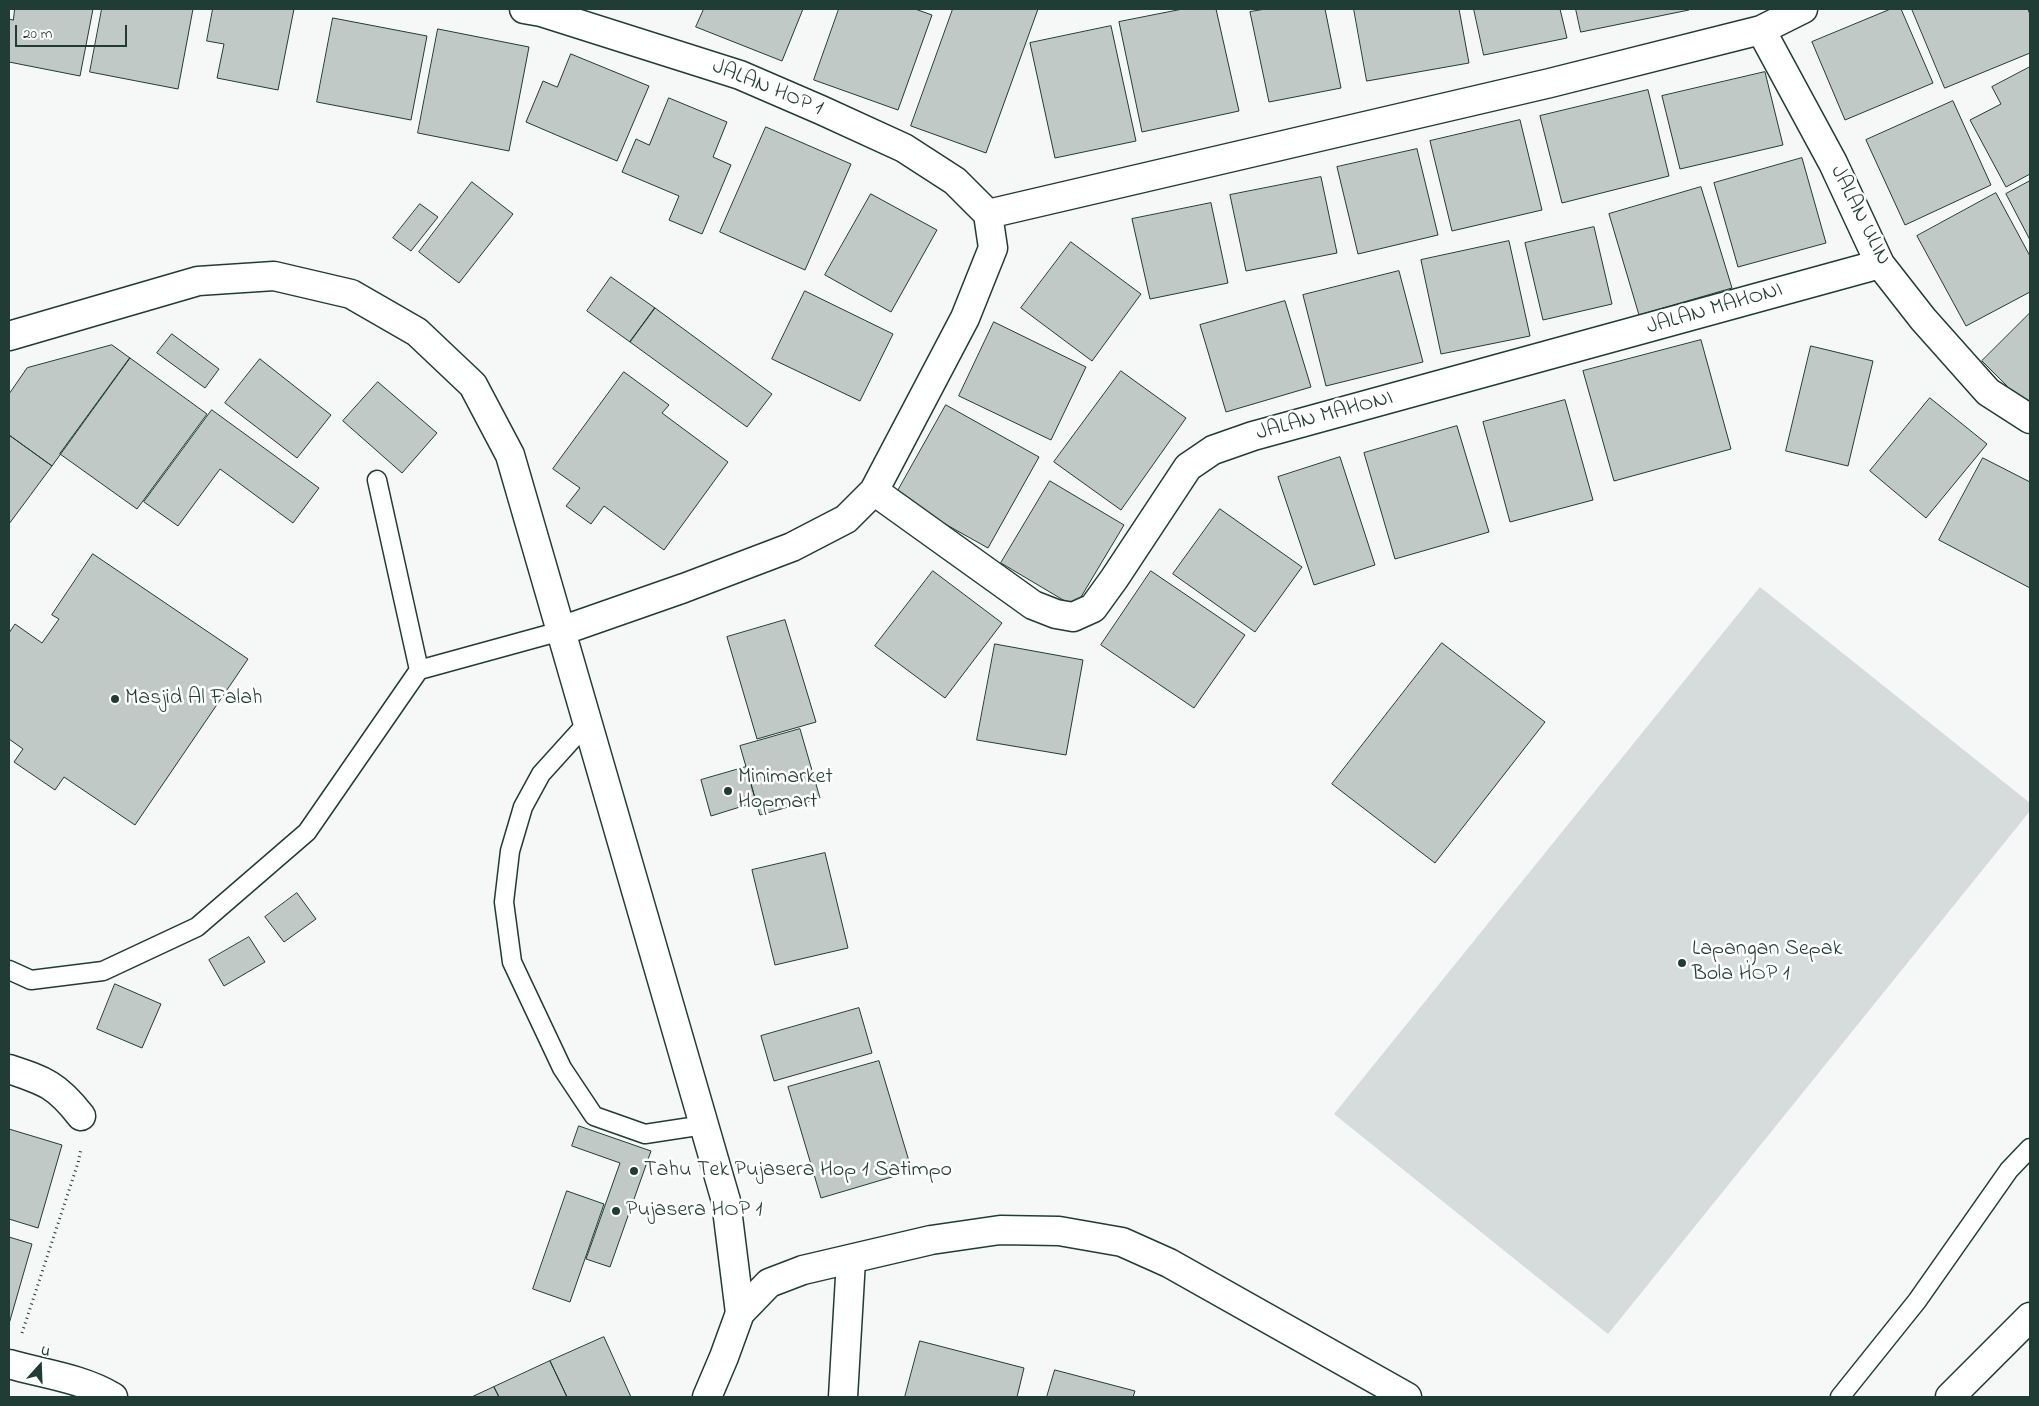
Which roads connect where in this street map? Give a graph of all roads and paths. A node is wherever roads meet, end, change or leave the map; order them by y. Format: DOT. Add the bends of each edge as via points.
graph roads {
  1 [pos="524,9"];
  2 [pos="1803,9"];
  3 [pos="1761,30"];
  4 [pos="988,214"];
  5 [pos="1880,264"];
  6 [pos="9,336"];
  7 [pos="2030,419"];
  8 [pos="377,480"];
  9 [pos="874,491"];
  10 [pos="561,631"];
  11 [pos="419,670"];
  12 [pos="588,722"];
  13 [pos="9,970"];
  14 [pos="9,1069"];
  15 [pos="81,1116"];
  16 [pos="704,1125"];
  17 [pos="2030,1148"];
  18 [pos="851,1260"];
  19 [pos="740,1313"];
  20 [pos="2030,1317"];
  21 [pos="10,1364"];
  22 [pos="113,1397"];
  23 [pos="707,1397"];
  24 [pos="843,1397"];
  25 [pos="1406,1397"];
  26 [pos="1840,1397"];
  27 [pos="1950,1397"];
  1 -- 4 [label="street, JALAN HOP 1" via="740,75 796,99 904,148 955,181"];
  2 -- 3 [label="street"];
  3 -- 4 [label="street" via="1540,86"];
  3 -- 5 [label="street, JALAN ULIN" via="1832,164"];
  4 -- 9 [label="street" via="993,248 965,318"];
  5 -- 7 [label="street, JALAN ULIN" via="1923,319 1988,392"];
  5 -- 9 [label="street, JALAN MAHONI" via="1253,436 1213,450 1188,467 1093,608 1073,617 1033,605"];
  6 -- 10 [label="street" via="198,281 274,276 351,294 417,332 473,385 510,455"];
  8 -- 11 [label="lane"];
  9 -- 10 [label="street" via="846,519 792,547"];
  10 -- 11 [label="lane"];
  10 -- 12 [label="street"];
  11 -- 13 [label="lane" via="307,832 197,927 103,971 31,980"];
  12 -- 16 [label="street"];
  12 -- 16 [label="lane" via="541,774 523,807 510,851 504,902 512,962 562,1068 594,1116 645,1134"];
  14 -- 15 [label="street" via="43,1080 67,1098"];
  15 -- 21 [label="path" via="84,1137 78,1163"];
  16 -- 19 [label="street" via="726,1201"];
  17 -- 26 [label="lane" via="2009,1170 1916,1301"];
  18 -- 19 [label="street" via="803,1270 769,1283"];
  18 -- 24 [label="street"];
  18 -- 25 [label="street" via="931,1240 1000,1230 1059,1231 1122,1242 1169,1264"];
  19 -- 23 [label="street"];
  20 -- 27 [label="street"];
  21 -- 22 [label="street" via="66,1377"];
}
